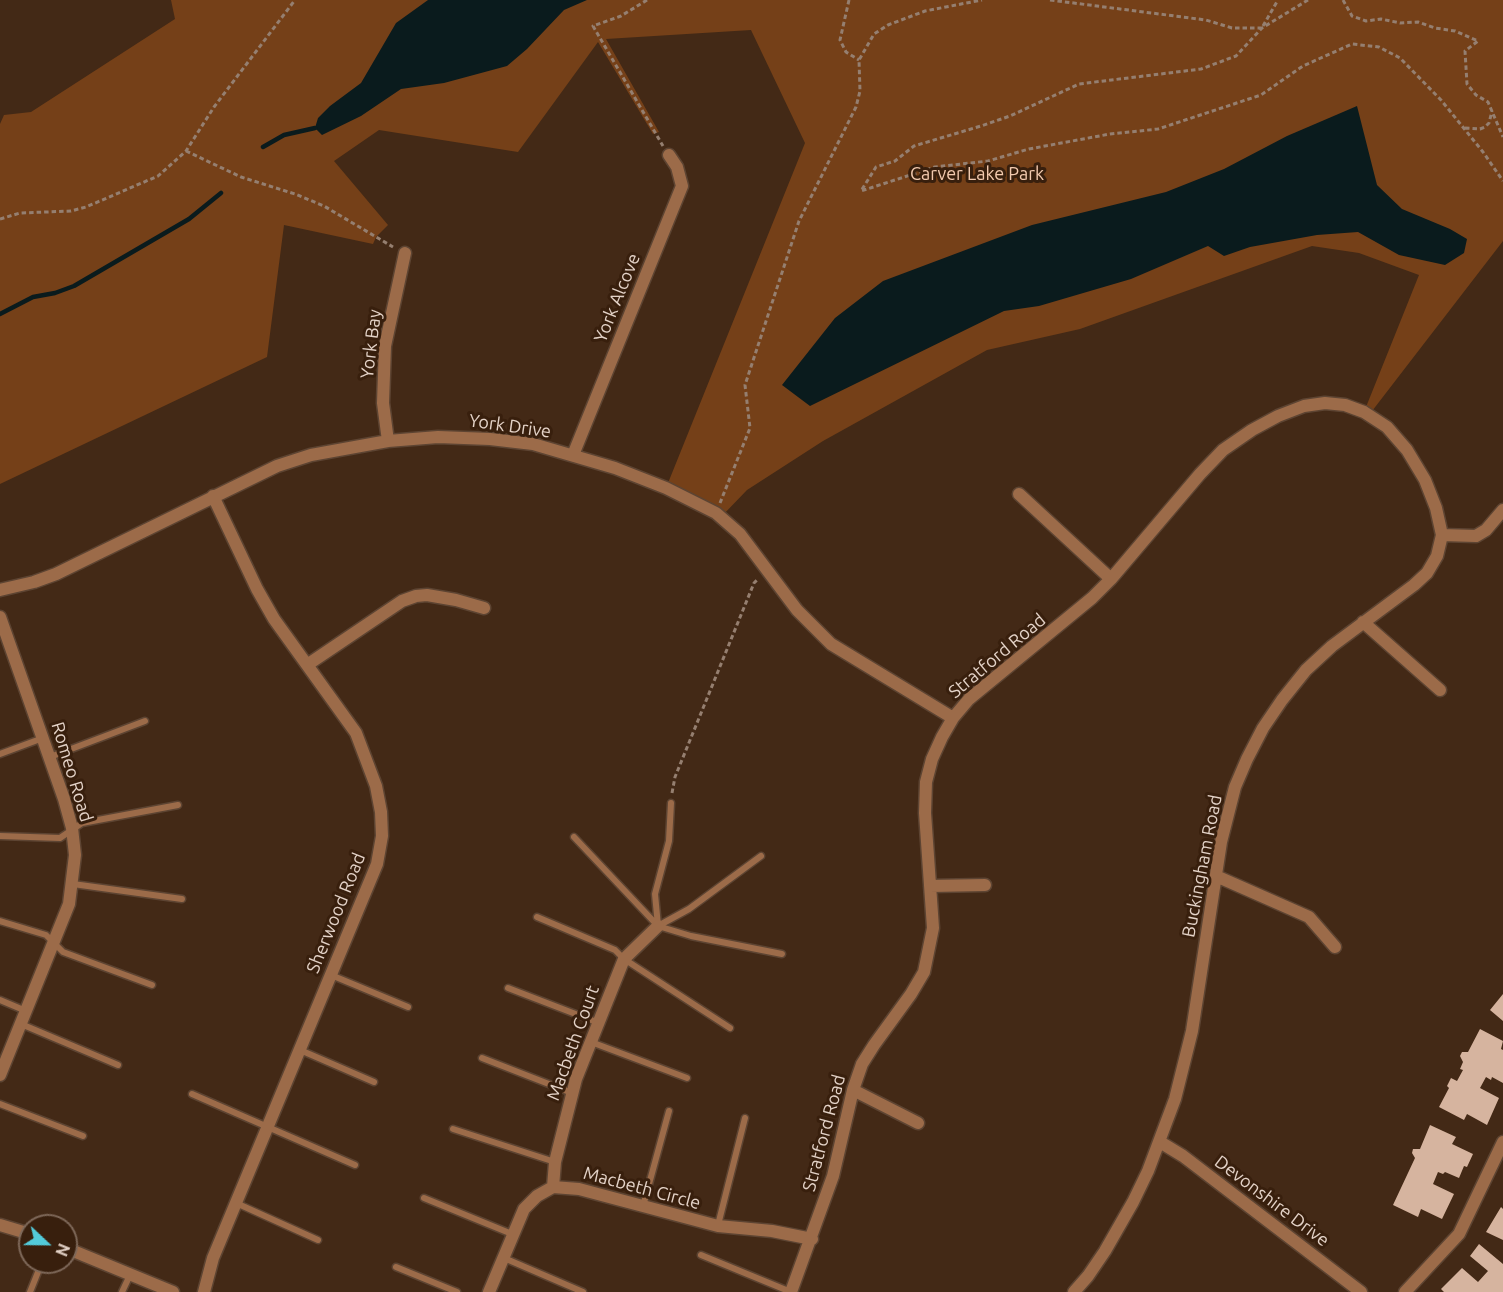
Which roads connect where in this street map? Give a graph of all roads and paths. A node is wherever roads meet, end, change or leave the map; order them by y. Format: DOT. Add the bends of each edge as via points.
graph roads {
  1 [pos="295,0"];
  2 [pos="646,0"];
  3 [pos="849,0"];
  4 [pos="982,0"];
  5 [pos="1050,0"];
  6 [pos="1278,0"];
  7 [pos="1308,0"];
  8 [pos="1343,0"];
  9 [pos="1262,28"];
  10 [pos="859,60"];
  11 [pos="1492,111"];
  12 [pos="1463,128"];
  13 [pos="1503,137"];
  14 [pos="186,151"];
  15 [pos="669,155"];
  16 [pos="1503,181"];
  17 [pos="0,219"];
  18 [pos="405,253"];
  19 [pos="388,441"];
  20 [pos="573,455"];
  21 [pos="1019,494"];
  22 [pos="213,496"];
  23 [pos="1503,510"];
  24 [pos="716,513"];
  25 [pos="1442,535"];
  26 [pos="766,569"];
  27 [pos="1111,579"];
  28 [pos="0,590"];
  29 [pos="484,608"];
  30 [pos="0,617"];
  31 [pos="1363,622"];
  32 [pos="307,665"];
  33 [pos="1440,690"];
  34 [pos="953,718"];
  35 [pos="145,721"];
  36 [pos="43,738"];
  37 [pos="0,754"];
  38 [pos="50,757"];
  39 [pos="671,803"];
  40 [pos="178,805"];
  41 [pos="72,828"];
  42 [pos="0,836"];
  43 [pos="574,837"];
  44 [pos="761,856"];
  45 [pos="1216,876"];
  46 [pos="73,884"];
  47 [pos="985,885"];
  48 [pos="930,886"];
  49 [pos="182,899"];
  50 [pos="537,917"];
  51 [pos="0,921"];
  52 [pos="658,926"];
  53 [pos="54,943"];
  54 [pos="1335,947"];
  55 [pos="782,954"];
  56 [pos="624,959"];
  57 [pos="330,975"];
  58 [pos="152,986"];
  59 [pos="508,988"];
  60 [pos="0,1000"];
  61 [pos="408,1007"];
  62 [pos="26,1011"];
  63 [pos="599,1023"];
  64 [pos="21,1024"];
  65 [pos="730,1028"];
  66 [pos="591,1042"];
  67 [pos="299,1050"];
  68 [pos="482,1058"];
  69 [pos="118,1065"];
  70 [pos="0,1075"];
  71 [pos="687,1078"];
  72 [pos="374,1082"];
  73 [pos="853,1090"];
  74 [pos="192,1094"];
  75 [pos="572,1094"];
  76 [pos="0,1104"];
  77 [pos="669,1111"];
  78 [pos="745,1118"];
  79 [pos="918,1123"];
  80 [pos="268,1126"];
  81 [pos="453,1129"];
  82 [pos="83,1136"];
  83 [pos="1160,1142"];
  84 [pos="1503,1142"];
  85 [pos="555,1162"];
  86 [pos="355,1165"];
  87 [pos="553,1187"];
  88 [pos="424,1198"];
  89 [pos="236,1202"];
  90 [pos="643,1206"];
  91 [pos="0,1225"];
  92 [pos="718,1226"];
  93 [pos="18,1230"];
  94 [pos="512,1234"];
  95 [pos="812,1239"];
  96 [pos="318,1240"];
  97 [pos="78,1253"];
  98 [pos="701,1255"];
  99 [pos="502,1258"];
  100 [pos="396,1268"];
  101 [pos="37,1274"];
  102 [pos="131,1274"];
  103 [pos="30,1292"];
  104 [pos="122,1292"];
  105 [pos="173,1292"];
  106 [pos="205,1292"];
  107 [pos="457,1292"];
  108 [pos="489,1292"];
  109 [pos="583,1292"];
  110 [pos="791,1292"];
  111 [pos="1074,1292"];
  112 [pos="1361,1292"];
  113 [pos="1405,1292"];
  1 -- 14 [label="path" via="214,107"];
  2 -- 15 [label="path" via="621,16 593,26"];
  3 -- 10 [label="path" via="840,40 846,52"];
  4 -- 10 [label="path" via="925,11 888,25 874,34"];
  5 -- 9 [label="path"];
  6 -- 9 [label="path"];
  7 -- 9 [label="path"];
  8 -- 11 [label="path" via="1352,16 1366,21 1418,22 1478,41 1465,51 1467,84 1488,102"];
  9 -- 12 [label="path" via="1236,56 1201,69 1079,84 991,123 914,146 895,161 876,167 861,191 935,167 988,161 1110,134 1158,129 1262,96 1303,66 1352,44 1378,47 1401,58"];
  10 -- 24 [label="path" via="856,107 799,221 744,385 750,428"];
  11 -- 12 [label="path" via="1485,127"];
  11 -- 13 [label="path"];
  12 -- 16 [label="path"];
  14 -- 17 [label="path" via="158,176 86,207 20,213"];
  14 -- 18 [label="path" via="241,177 324,206"];
  15 -- 20 [label="street, York Alcove" via="682,186"];
  18 -- 19 [label="street, York Bay" via="385,346 383,402"];
  19 -- 20 [label="street, York Drive" via="438,437 490,439 533,444"];
  19 -- 22 [label="street, York Drive" via="311,455"];
  20 -- 24 [label="street, York Drive" via="666,488"];
  21 -- 27 [label="street"];
  22 -- 28 [label="street, York Drive" via="56,574"];
  22 -- 32 [label="street, Sherwood Road" via="257,589"];
  23 -- 25 [label="street" via="1476,536"];
  24 -- 26 [label="street, York Drive" via="740,534"];
  25 -- 27 [label="street, Stratford Road" via="1425,480 1387,427 1364,412 1325,403 1278,416 1223,450"];
  25 -- 31 [label="street, Buckingham Road" via="1437,556 1427,573"];
  26 -- 34 [label="street, York Drive" via="797,610 831,644"];
  26 -- 39 [label="path" via="754,583 675,777"];
  27 -- 34 [label="street, Stratford Road" via="1068,620 969,699"];
  29 -- 32 [label="street" via="456,600 416,596"];
  30 -- 36 [label="street, Romeo Road"];
  31 -- 33 [label="street"];
  31 -- 45 [label="street, Buckingham Road" via="1306,670 1263,728 1235,787"];
  32 -- 57 [label="street, Sherwood Road" via="356,733 368,760 381,812 377,864"];
  34 -- 48 [label="street, Stratford Road" via="932,759 926,782 924,813"];
  35 -- 38 [label="lane"];
  36 -- 37 [label="lane"];
  36 -- 38 [label="street, Romeo Road"];
  38 -- 41 [label="street, Romeo Road"];
  39 -- 52 [label="lane" via="669,841 655,894"];
  40 -- 41 [label="lane"];
  41 -- 42 [label="lane" via="60,838"];
  41 -- 46 [label="street, Romeo Road"];
  43 -- 52 [label="lane"];
  44 -- 52 [label="lane" via="689,909"];
  45 -- 54 [label="street" via="1309,917"];
  45 -- 83 [label="street, Buckingham Road" via="1190,1042"];
  46 -- 49 [label="lane"];
  46 -- 53 [label="street, Romeo Road"];
  47 -- 48 [label="street"];
  48 -- 73 [label="street, Stratford Road" via="933,928 924,972 862,1064"];
  50 -- 56 [label="lane" via="615,950"];
  51 -- 53 [label="lane" via="46,936"];
  52 -- 55 [label="lane"];
  52 -- 56 [label="street, Macbeth Court"];
  53 -- 58 [label="lane" via="63,952"];
  53 -- 62 [label="street, Romeo Road"];
  56 -- 63 [label="street, Macbeth Court"];
  56 -- 65 [label="lane"];
  57 -- 61 [label="lane"];
  57 -- 67 [label="street, Sherwood Road"];
  59 -- 63 [label="lane"];
  60 -- 62 [label="lane"];
  62 -- 64 [label="street, Romeo Road"];
  63 -- 66 [label="street, Macbeth Court"];
  64 -- 69 [label="lane"];
  64 -- 70 [label="street, Romeo Road"];
  66 -- 71 [label="lane"];
  66 -- 75 [label="street, Macbeth Court"];
  67 -- 72 [label="lane"];
  67 -- 80 [label="street, Sherwood Road"];
  68 -- 75 [label="lane"];
  73 -- 79 [label="street"];
  73 -- 95 [label="street, Stratford Road" via="833,1176"];
  74 -- 80 [label="lane"];
  75 -- 85 [label="street, Macbeth Court"];
  76 -- 82 [label="lane"];
  77 -- 90 [label="lane"];
  78 -- 92 [label="lane"];
  80 -- 86 [label="lane"];
  80 -- 89 [label="street, Sherwood Road"];
  81 -- 85 [label="lane"];
  83 -- 111 [label="street, Buckingham Road" via="1105,1251"];
  83 -- 112 [label="street, Devonshire Drive"];
  84 -- 113 [label="street" via="1459,1234"];
  85 -- 87 [label="street, Macbeth Court"];
  87 -- 90 [label="street, Macbeth Circle" via="579,1189"];
  87 -- 94 [label="street" via="524,1209"];
  88 -- 94 [label="lane"];
  89 -- 96 [label="lane"];
  89 -- 106 [label="street, Sherwood Road" via="213,1258"];
  90 -- 92 [label="street, Macbeth Circle"];
  91 -- 93 [label="street"];
  92 -- 95 [label="street, Macbeth Circle"];
  94 -- 99 [label="street"];
  95 -- 110 [label="street, Stratford Road"];
  97 -- 102 [label="street"];
  98 -- 110 [label="lane"];
  99 -- 108 [label="street"];
  99 -- 109 [label="lane"];
  100 -- 107 [label="lane"];
  101 -- 103 [label="lane"];
  102 -- 104 [label="lane"];
  102 -- 105 [label="street"];
}
